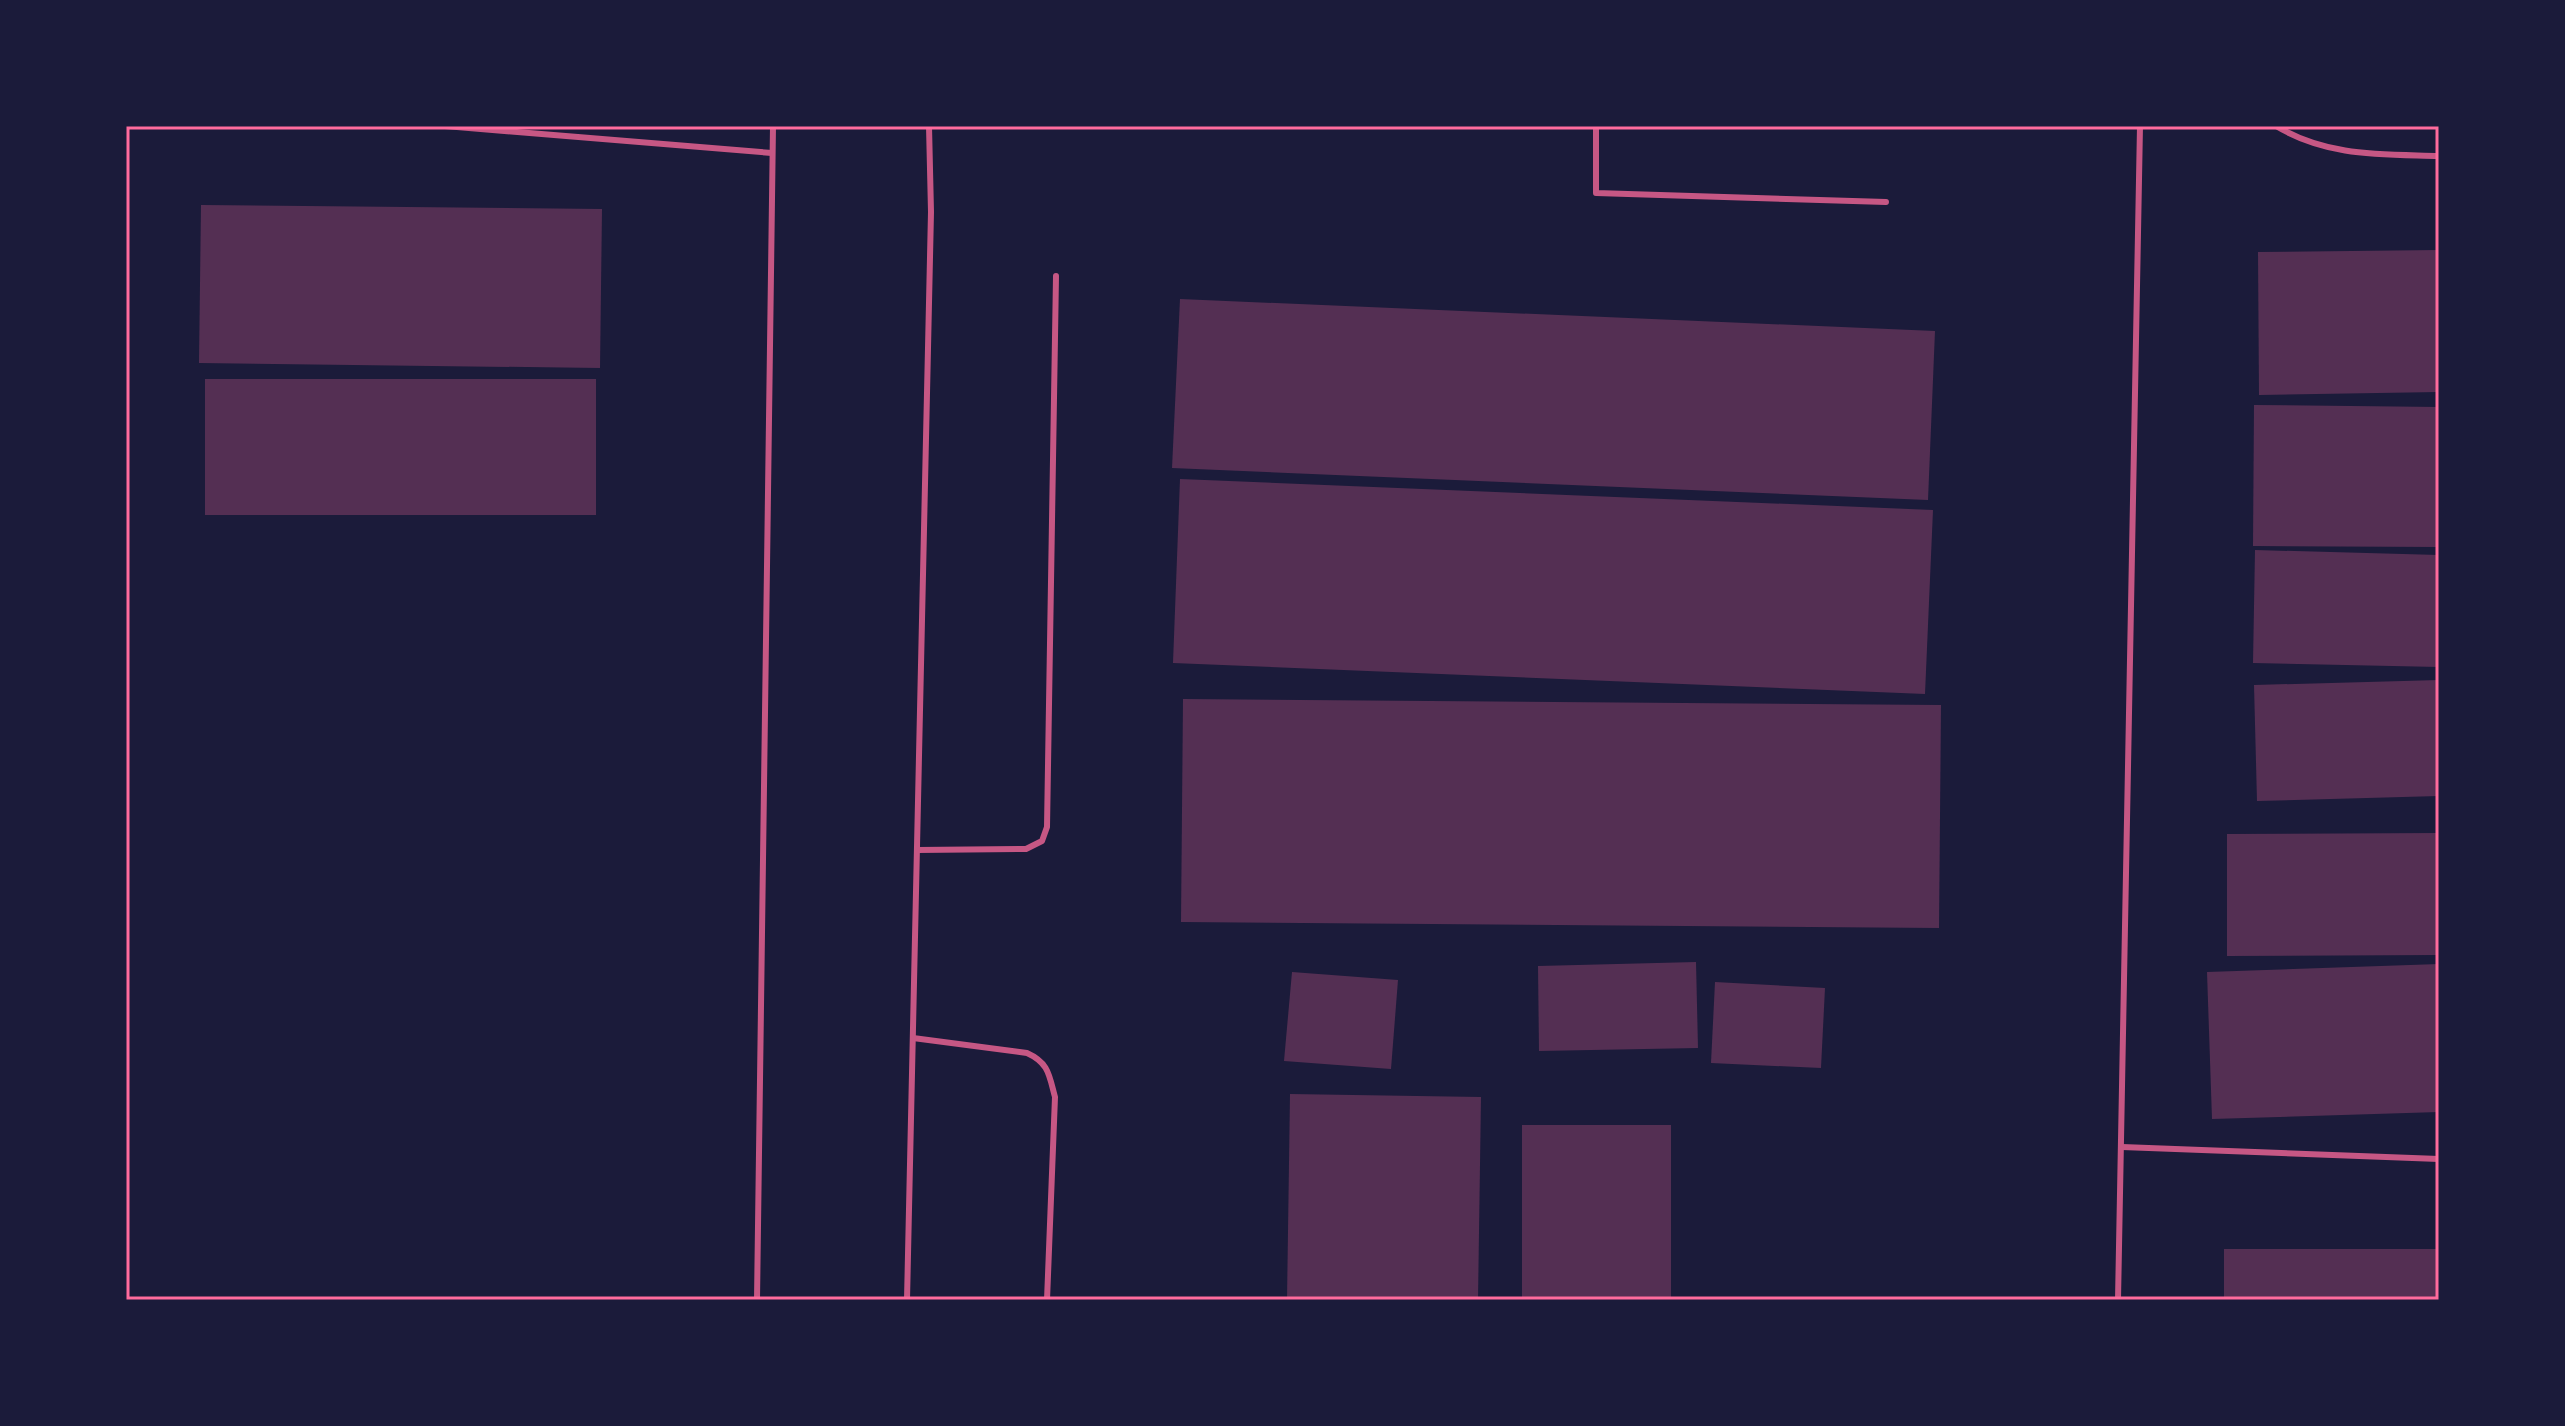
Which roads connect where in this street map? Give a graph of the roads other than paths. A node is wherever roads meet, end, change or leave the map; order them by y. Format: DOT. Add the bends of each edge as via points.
graph roads {
  1 [pos="445,126"];
  2 [pos="773,126"];
  3 [pos="929,126"];
  4 [pos="1596,126"];
  5 [pos="2140,126"];
  6 [pos="2276,126"];
  7 [pos="772,153"];
  8 [pos="2439,156"];
  9 [pos="1886,202"];
  10 [pos="1056,276"];
  11 [pos="917,850"];
  12 [pos="913,1038"];
  13 [pos="2122,1147"];
  14 [pos="2439,1159"];
  15 [pos="757,1300"];
  16 [pos="907,1300"];
  17 [pos="1047,1300"];
  18 [pos="2118,1300"];
  1 -- 7 [label="lane"];
  2 -- 7 [label="lane"];
  3 -- 11 [label="lane"];
  4 -- 9 [label="lane" via="1596,193"];
  5 -- 13 [label="lane"];
  6 -- 8 [label="lane" via="2328,148"];
  7 -- 15 [label="lane"];
  10 -- 11 [label="lane" via="1047,827 1042,841 1026,849"];
  11 -- 12 [label="lane"];
  12 -- 16 [label="lane"];
  12 -- 17 [label="lane" via="1027,1053 1041,1059 1049,1074 1055,1097"];
  13 -- 14 [label="lane"];
  13 -- 18 [label="lane"];
}
